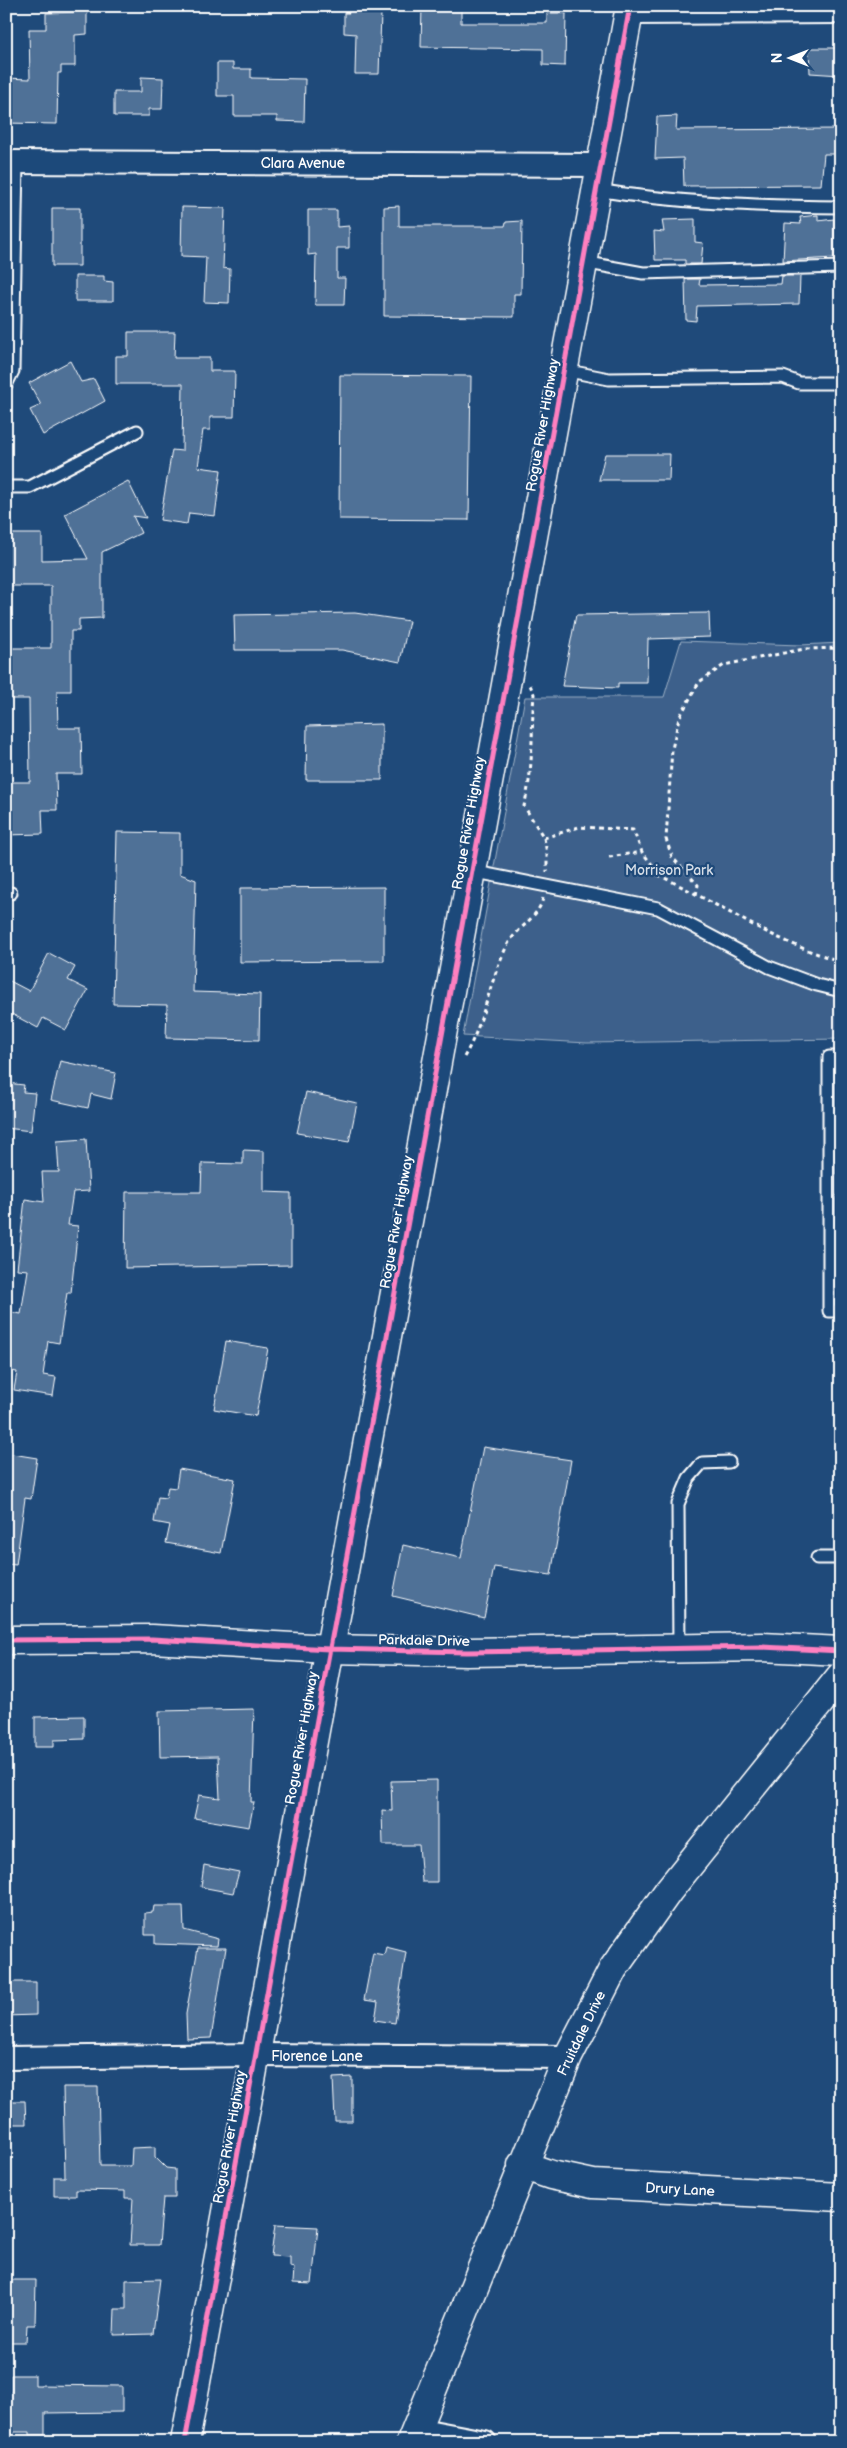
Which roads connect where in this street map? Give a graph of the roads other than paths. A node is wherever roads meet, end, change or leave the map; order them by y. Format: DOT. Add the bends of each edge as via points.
graph roads {
  1 [pos="629,10"];
  2 [pos="841,12"];
  3 [pos="12,162"];
  4 [pos="598,177"];
  5 [pos="841,207"];
  6 [pos="583,262"];
  7 [pos="841,267"];
  8 [pos="564,370"];
  9 [pos="841,383"];
  10 [pos="6,385"];
  11 [pos="137,430"];
  12 [pos="6,487"];
  13 [pos="471,871"];
  14 [pos="841,991"];
  15 [pos="841,1057"];
  16 [pos="841,1311"];
  17 [pos="729,1462"];
  18 [pos="818,1558"];
  19 [pos="841,1558"];
  20 [pos="6,1640"];
  21 [pos="679,1648"];
  22 [pos="329,1649"];
  23 [pos="841,1652"];
  24 [pos="841,1676"];
  25 [pos="256,2055"];
  26 [pos="568,2057"];
  27 [pos="6,2058"];
  28 [pos="522,2165"];
  29 [pos="841,2197"];
  30 [pos="413,2436"];
  31 [pos="184,2442"];
  32 [pos="485,2442"];
  1 -- 2 [label="street"];
  1 -- 4 [label="main road, Rogue River Highway"];
  3 -- 4 [label="street, Clara Avenue"];
  3 -- 10 [label="lane" via="13,371"];
  4 -- 5 [label="lane" via="642,197 758,206"];
  4 -- 6 [label="main road, Rogue River Highway"];
  6 -- 7 [label="lane" via="644,273"];
  6 -- 8 [label="main road, Rogue River Highway"];
  8 -- 9 [label="lane" via="609,379 783,377 799,383"];
  8 -- 13 [label="main road, Rogue River Highway"];
  11 -- 12 [label="lane" via="30,487"];
  13 -- 14 [label="lane" via="658,908 769,967"];
  13 -- 22 [label="main road, Rogue River Highway"];
  15 -- 16 [label="lane" via="829,1058 829,1311"];
  17 -- 21 [label="lane" via="702,1463 690,1478 678,1504"];
  18 -- 19 [label="lane"];
  20 -- 22 [label="main road, Parkdale Drive" via="152,1640"];
  21 -- 22 [label="main road, Parkdale Drive" via="466,1652"];
  21 -- 23 [label="main road, Parkdale Drive" via="762,1647"];
  22 -- 25 [label="main road, Rogue River Highway"];
  24 -- 26 [label="main road, Fruitdale Drive" via="669,1890 613,1969"];
  25 -- 26 [label="street, Florence Lane"];
  25 -- 27 [label="street, Florence Lane"];
  25 -- 31 [label="main road, Rogue River Highway"];
  26 -- 28 [label="main road, Fruitdale Drive"];
  28 -- 29 [label="main road, Drury Lane" via="593,2184"];
  28 -- 30 [label="main road, Fruitdale Drive"];
  30 -- 32 [label="street"];
}
